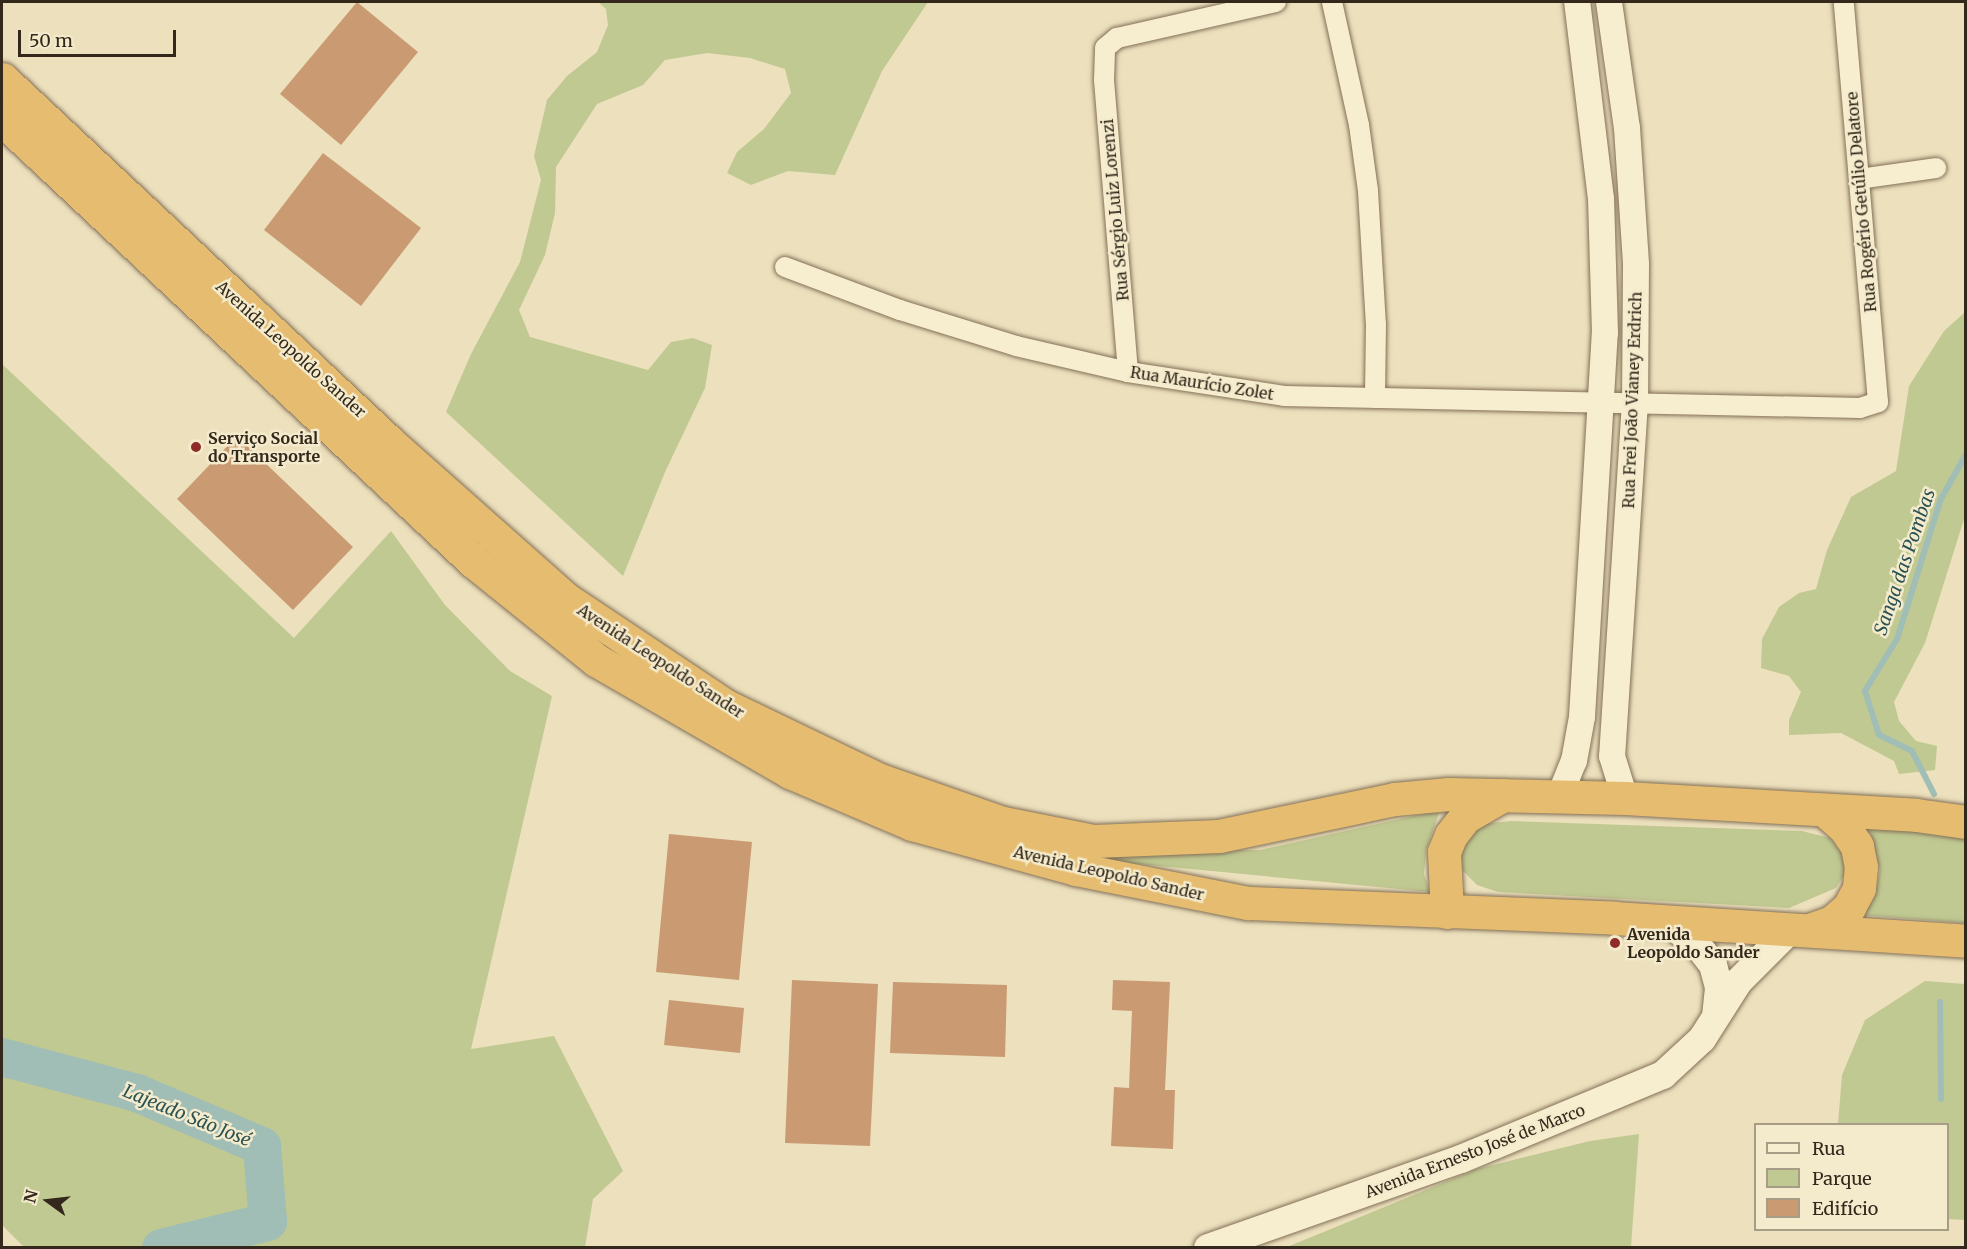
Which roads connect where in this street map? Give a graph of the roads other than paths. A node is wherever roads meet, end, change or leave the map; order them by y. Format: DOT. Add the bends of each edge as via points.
graph roads {
  1 [pos="1276,2"];
  2 [pos="1332,2"];
  3 [pos="1578,2"];
  4 [pos="1609,2"];
  5 [pos="1844,2"];
  6 [pos="2,79"];
  7 [pos="2,119"];
  8 [pos="1936,168"];
  9 [pos="1859,179"];
  10 [pos="785,267"];
  11 [pos="1128,372"];
  12 [pos="1375,398"];
  13 [pos="1603,401"];
  14 [pos="1635,402"];
  15 [pos="1878,402"];
  16 [pos="1507,794"];
  17 [pos="1560,795"];
  18 [pos="1624,798"];
  19 [pos="1824,810"];
  20 [pos="1965,822"];
  21 [pos="1447,912"];
  22 [pos="1667,921"];
  23 [pos="1802,929"];
  24 [pos="1965,941"];
  25 [pos="1716,1015"];
  26 [pos="1208,1248"];
  1 -- 11 [label="street, Rua Sérgio Luiz Lorenzi" via="1117,38 1105,48 1104,80"];
  2 -- 12 [label="street" via="1359,125 1368,191"];
  3 -- 13 [label="street, Rua Frei João Vianey Erdrich" via="1601,199"];
  4 -- 14 [label="street, Rua Frei João Vianey Erdrich" via="1633,196"];
  5 -- 9 [label="street, Rua Rogério Getúlio Delatore"];
  6 -- 16 [label="highway, Avenida Leopoldo Sander" via="390,443 567,600 726,706 838,761 1003,823 1095,841 1219,836 1395,799"];
  7 -- 21 [label="highway, Avenida Leopoldo Sander" via="473,561 596,660 790,772 912,824 1143,884 1248,903"];
  8 -- 9 [label="street"];
  9 -- 15 [label="street, Rua Rogério Getúlio Delatore"];
  10 -- 11 [label="street, Rua Maurício Zolet" via="958,329"];
  11 -- 12 [label="street, Rua Maurício Zolet" via="1284,396"];
  12 -- 13 [label="street, Rua Maurício Zolet"];
  13 -- 14 [label="street, Rua Maurício Zolet"];
  13 -- 17 [label="street, Rua Frei João Vianey Erdrich" via="1582,717 1574,760"];
  14 -- 15 [label="street, Rua Maurício Zolet" via="1860,408"];
  14 -- 18 [label="street, Rua Frei João Vianey Erdrich" via="1612,756"];
  16 -- 17 [label="highway, Avenida Leopoldo Sander"];
  16 -- 21 [label="highway" via="1465,817 1451,835 1444,852"];
  17 -- 18 [label="highway, Avenida Leopoldo Sander"];
  18 -- 19 [label="highway, Avenida Leopoldo Sander"];
  19 -- 20 [label="highway, Avenida Leopoldo Sander"];
  19 -- 23 [label="highway" via="1845,828 1857,846 1862,867 1859,888 1849,907 1832,921"];
  21 -- 22 [label="highway, Avenida Leopoldo Sander"];
  22 -- 23 [label="highway, Avenida Leopoldo Sander"];
  22 -- 25 [label="main road" via="1699,947 1713,965 1719,988"];
  23 -- 24 [label="highway, Avenida Leopoldo Sander"];
  23 -- 25 [label="main road, Avenida Ernesto José de Marco" via="1745,974"];
  25 -- 26 [label="main road, Avenida Ernesto José de Marco" via="1685,1057 1663,1075 1638,1087 1461,1159"];
}
